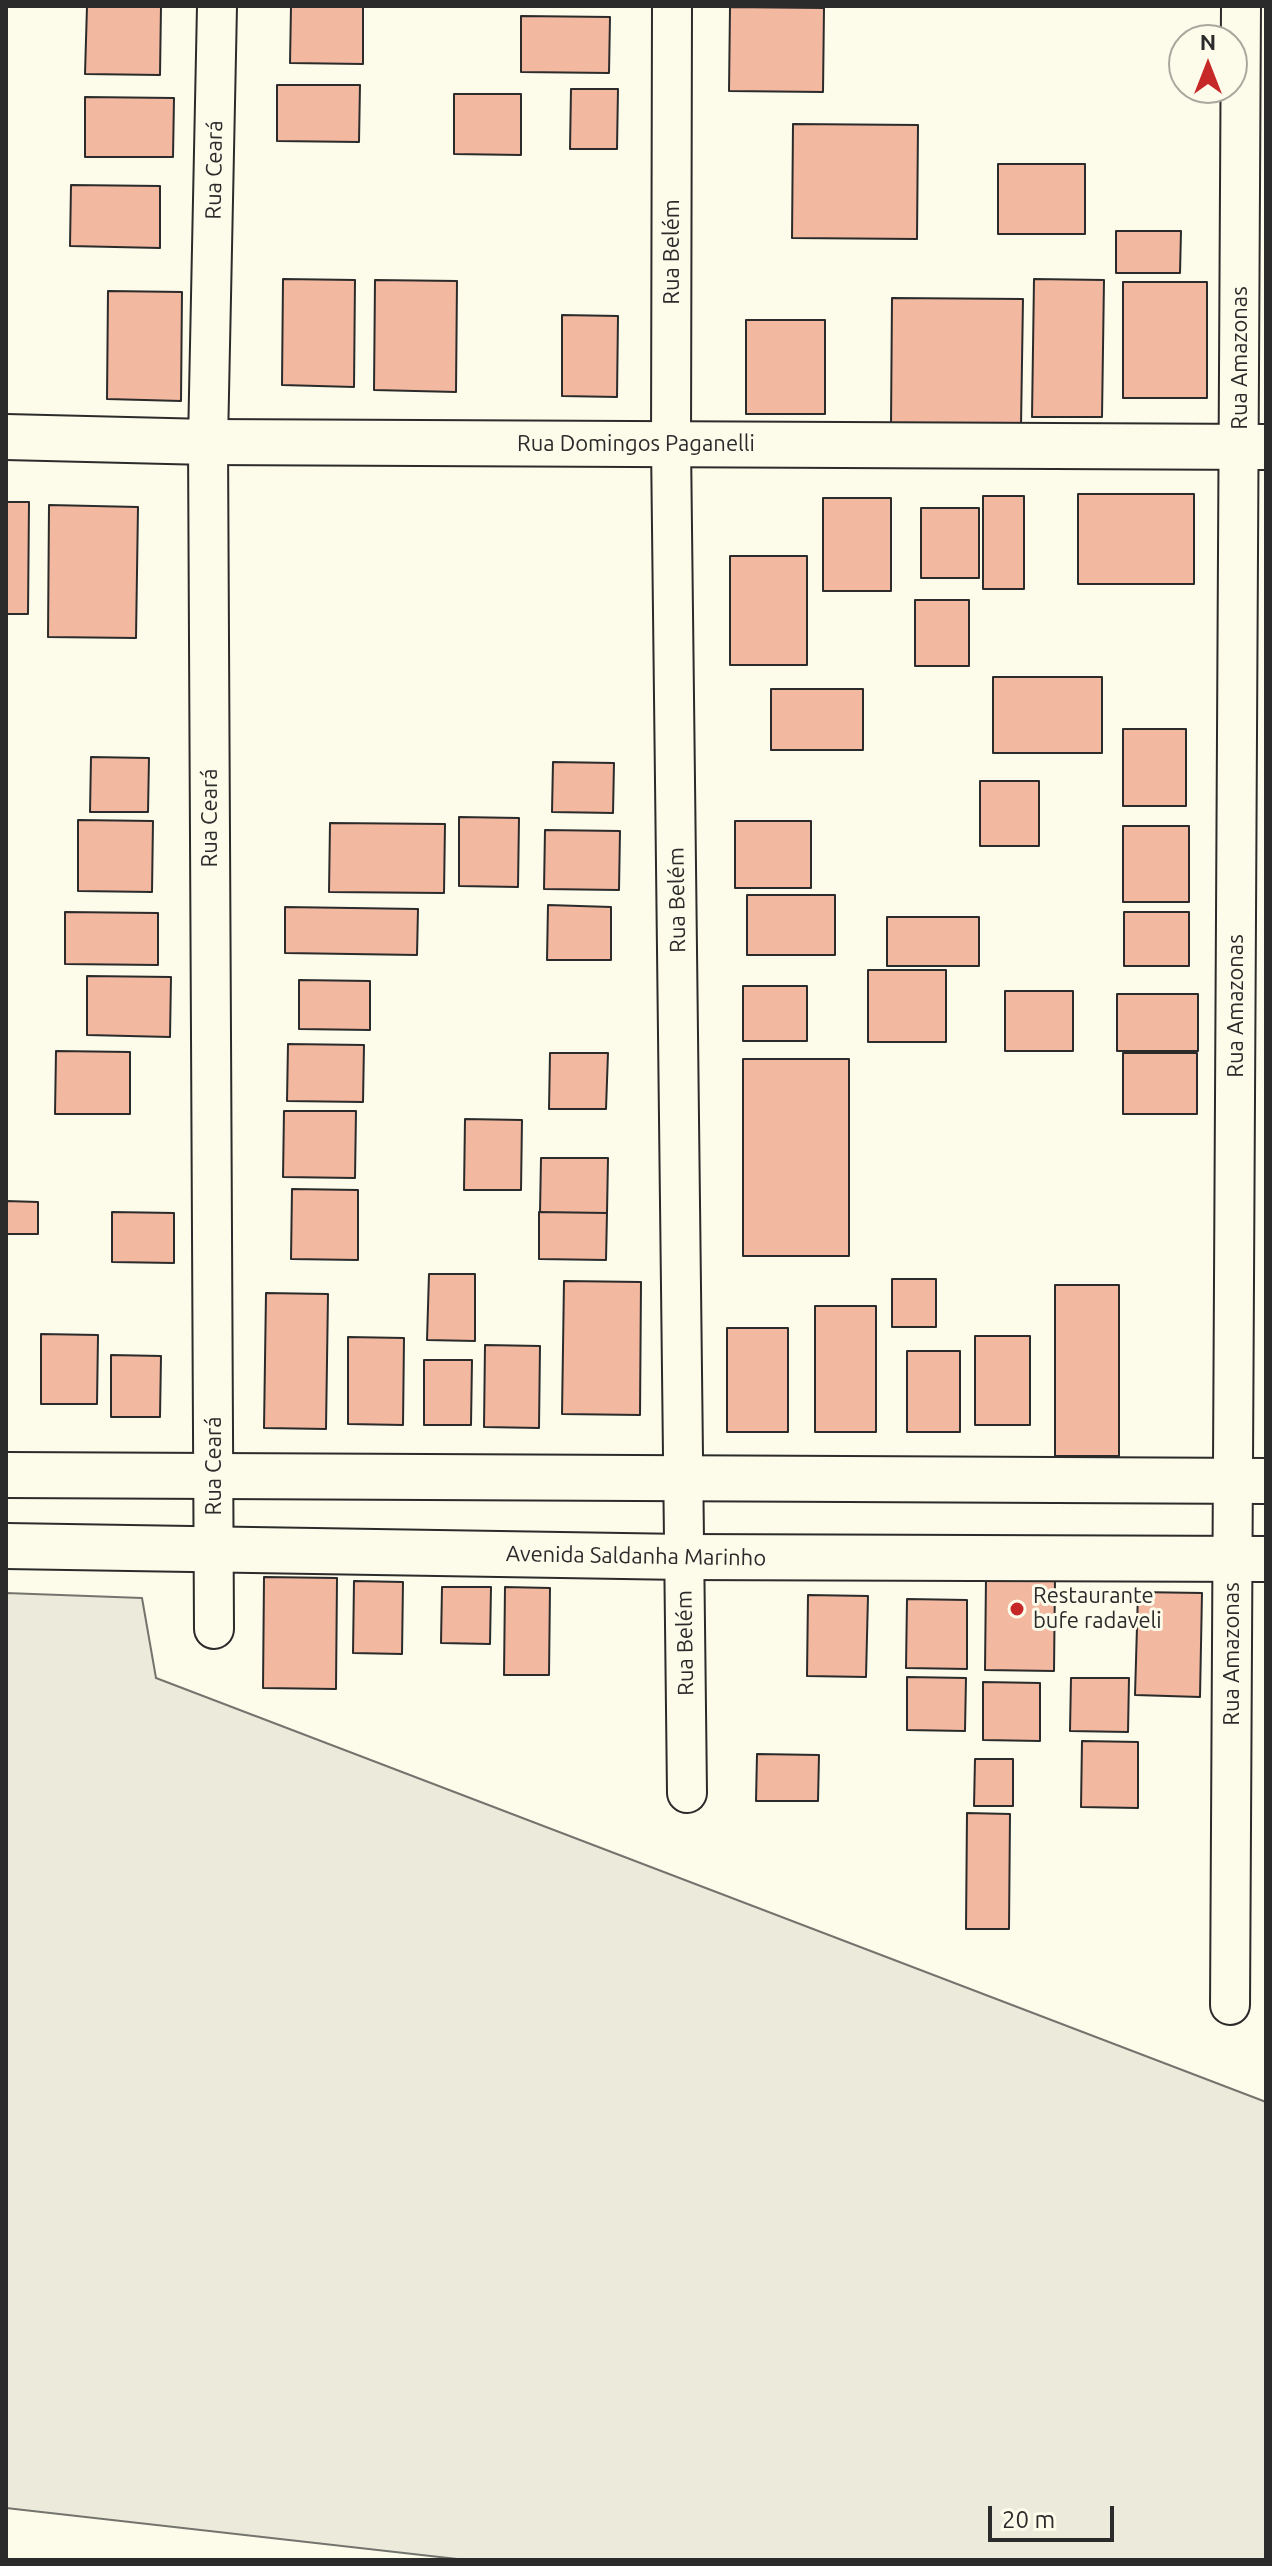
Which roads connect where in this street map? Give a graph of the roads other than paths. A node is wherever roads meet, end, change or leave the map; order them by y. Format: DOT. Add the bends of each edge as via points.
graph roads {
  1 [pos="217,6"];
  2 [pos="672,6"];
  3 [pos="1241,6"];
  4 [pos="6,437"];
  5 [pos="208,442"];
  6 [pos="671,444"];
  7 [pos="1253,447"];
  8 [pos="6,1475"];
  9 [pos="214,1476"];
  10 [pos="684,1478"];
  11 [pos="1249,1481"];
  12 [pos="6,1546"];
  13 [pos="215,1548"];
  14 [pos="684,1557"];
  15 [pos="1249,1560"];
  16 [pos="214,1629"];
  17 [pos="687,1793"];
  18 [pos="1230,2005"];
  1 -- 5 [label="street, Rua Ceará"];
  2 -- 6 [label="street, Rua Belém"];
  3 -- 7 [label="street, Rua Amazonas"];
  4 -- 5 [label="street, Rua Domingos Paganelli"];
  5 -- 6 [label="street, Rua Domingos Paganelli"];
  5 -- 9 [label="street, Rua Ceará"];
  6 -- 7 [label="street, Rua Domingos Paganelli"];
  6 -- 10 [label="street, Rua Belém"];
  7 -- 11 [label="street, Rua Amazonas"];
  8 -- 9 [label="street"];
  9 -- 10 [label="street"];
  9 -- 13 [label="street, Rua Ceará"];
  10 -- 11 [label="street"];
  10 -- 14 [label="street, Rua Belém"];
  11 -- 15 [label="street, Rua Amazonas"];
  12 -- 13 [label="street, Avenida Saldanha Marinho"];
  13 -- 14 [label="street, Avenida Saldanha Marinho"];
  13 -- 16 [label="street, Rua Ceará"];
  14 -- 15 [label="street, Avenida Saldanha Marinho"];
  14 -- 17 [label="street, Rua Belém"];
  15 -- 18 [label="street, Rua Amazonas"];
}
